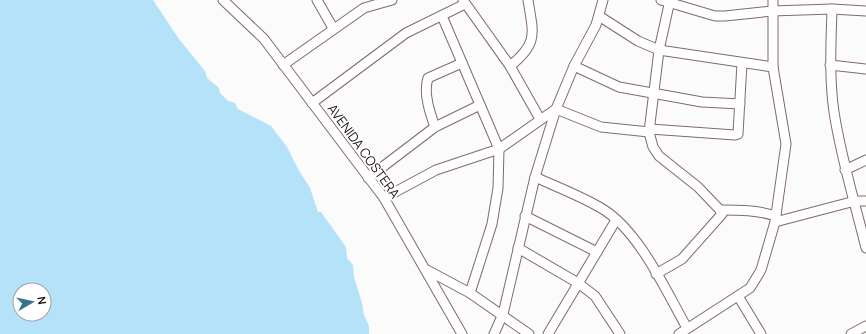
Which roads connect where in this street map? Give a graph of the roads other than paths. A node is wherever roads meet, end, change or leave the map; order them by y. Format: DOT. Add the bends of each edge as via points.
graph roads {
  1 [pos="223,0"];
  2 [pos="317,0"];
  3 [pos="392,0"];
  4 [pos="528,0"];
  5 [pos="603,0"];
  6 [pos="773,0"];
  7 [pos="667,1"];
  8 [pos="464,2"];
  9 [pos="832,9"];
  10 [pos="772,11"];
  11 [pos="866,11"];
  12 [pos="442,16"];
  13 [pos="599,16"];
  14 [pos="333,28"];
  15 [pos="659,50"];
  16 [pos="462,63"];
  17 [pos="742,63"];
  18 [pos="283,65"];
  19 [pos="830,65"];
  20 [pos="510,66"];
  21 [pos="574,66"];
  22 [pos="773,67"];
  23 [pos="866,69"];
  24 [pos="654,94"];
  25 [pos="312,103"];
  26 [pos="740,104"];
  27 [pos="480,105"];
  28 [pos="556,109"];
  29 [pos="540,119"];
  30 [pos="435,127"];
  31 [pos="650,131"];
  32 [pos="499,149"];
  33 [pos="866,160"];
  34 [pos="845,170"];
  35 [pos="535,177"];
  36 [pos="368,178"];
  37 [pos="384,198"];
  38 [pos="855,201"];
  39 [pos="866,201"];
  40 [pos="720,210"];
  41 [pos="525,216"];
  42 [pos="776,219"];
  43 [pos="616,220"];
  44 [pos="518,248"];
  45 [pos="866,248"];
  46 [pos="597,252"];
  47 [pos="426,270"];
  48 [pos="656,274"];
  49 [pos="578,283"];
  50 [pos="470,293"];
  51 [pos="738,296"];
  52 [pos="503,314"];
  53 [pos="866,326"];
  54 [pos="687,328"];
  55 [pos="462,334"];
  56 [pos="494,334"];
  57 [pos="529,334"];
  58 [pos="548,334"];
  59 [pos="620,334"];
  60 [pos="679,334"];
  61 [pos="761,334"];
  62 [pos="851,334"];
  1 -- 18 [label="street, AVENIDA COSTERA" via="264,39"];
  2 -- 14 [label="street"];
  3 -- 14 [label="street" via="364,8"];
  4 -- 20 [label="street" via="533,32 531,44"];
  5 -- 13 [label="street"];
  6 -- 10 [label="street"];
  7 -- 10 [label="street" via="715,16"];
  7 -- 15 [label="street"];
  8 -- 12 [label="street"];
  8 -- 20 [label="street"];
  9 -- 10 [label="street"];
  9 -- 11 [label="street"];
  9 -- 19 [label="street"];
  10 -- 22 [label="street"];
  12 -- 16 [label="street"];
  12 -- 25 [label="street" via="406,34"];
  13 -- 15 [label="street" via="638,41"];
  13 -- 21 [label="street"];
  14 -- 18 [label="street"];
  15 -- 17 [label="street"];
  15 -- 24 [label="street"];
  16 -- 27 [label="street"];
  16 -- 30 [label="street" via="428,78 426,88"];
  17 -- 22 [label="street"];
  17 -- 26 [label="street"];
  18 -- 25 [label="street, AVENIDA COSTERA"];
  19 -- 23 [label="street"];
  19 -- 34 [label="street" via="834,112"];
  20 -- 29 [label="street"];
  21 -- 24 [label="street" via="619,87"];
  21 -- 28 [label="street"];
  22 -- 42 [label="street" via="786,144"];
  24 -- 26 [label="street" via="702,102"];
  24 -- 31 [label="street"];
  25 -- 36 [label="street, AVENIDA COSTERA"];
  26 -- 31 [label="street" via="739,131 735,136"];
  27 -- 30 [label="street"];
  27 -- 32 [label="street"];
  28 -- 29 [label="street"];
  28 -- 31 [label="street" via="601,127"];
  28 -- 35 [label="street"];
  29 -- 32 [label="street"];
  30 -- 36 [label="street"];
  31 -- 40 [label="street" via="653,147 660,156"];
  32 -- 37 [label="street" via="436,170"];
  32 -- 50 [label="street" via="498,188 492,224"];
  33 -- 34 [label="street"];
  34 -- 38 [label="street"];
  35 -- 41 [label="street"];
  35 -- 43 [label="street" via="602,208"];
  36 -- 37 [label="street, AVENIDA COSTERA"];
  37 -- 47 [label="street, AVENIDA COSTERA"];
  38 -- 39 [label="street"];
  38 -- 42 [label="street"];
  38 -- 45 [label="street"];
  40 -- 42 [label="street" via="744,210"];
  40 -- 48 [label="street" via="720,218 696,245 682,259"];
  41 -- 44 [label="street"];
  41 -- 46 [label="street"];
  42 -- 51 [label="street" via="761,270 750,288"];
  43 -- 46 [label="street"];
  43 -- 48 [label="street" via="640,246"];
  44 -- 49 [label="street"];
  44 -- 52 [label="street"];
  46 -- 49 [label="street"];
  47 -- 50 [label="street"];
  47 -- 55 [label="street, AVENIDA COSTERA"];
  48 -- 54 [label="street"];
  49 -- 58 [label="street"];
  49 -- 59 [label="street" via="595,296"];
  50 -- 52 [label="street"];
  51 -- 54 [label="street"];
  51 -- 61 [label="street"];
  52 -- 56 [label="street"];
  52 -- 57 [label="street"];
  53 -- 62 [label="street"];
  54 -- 60 [label="street"];
}
